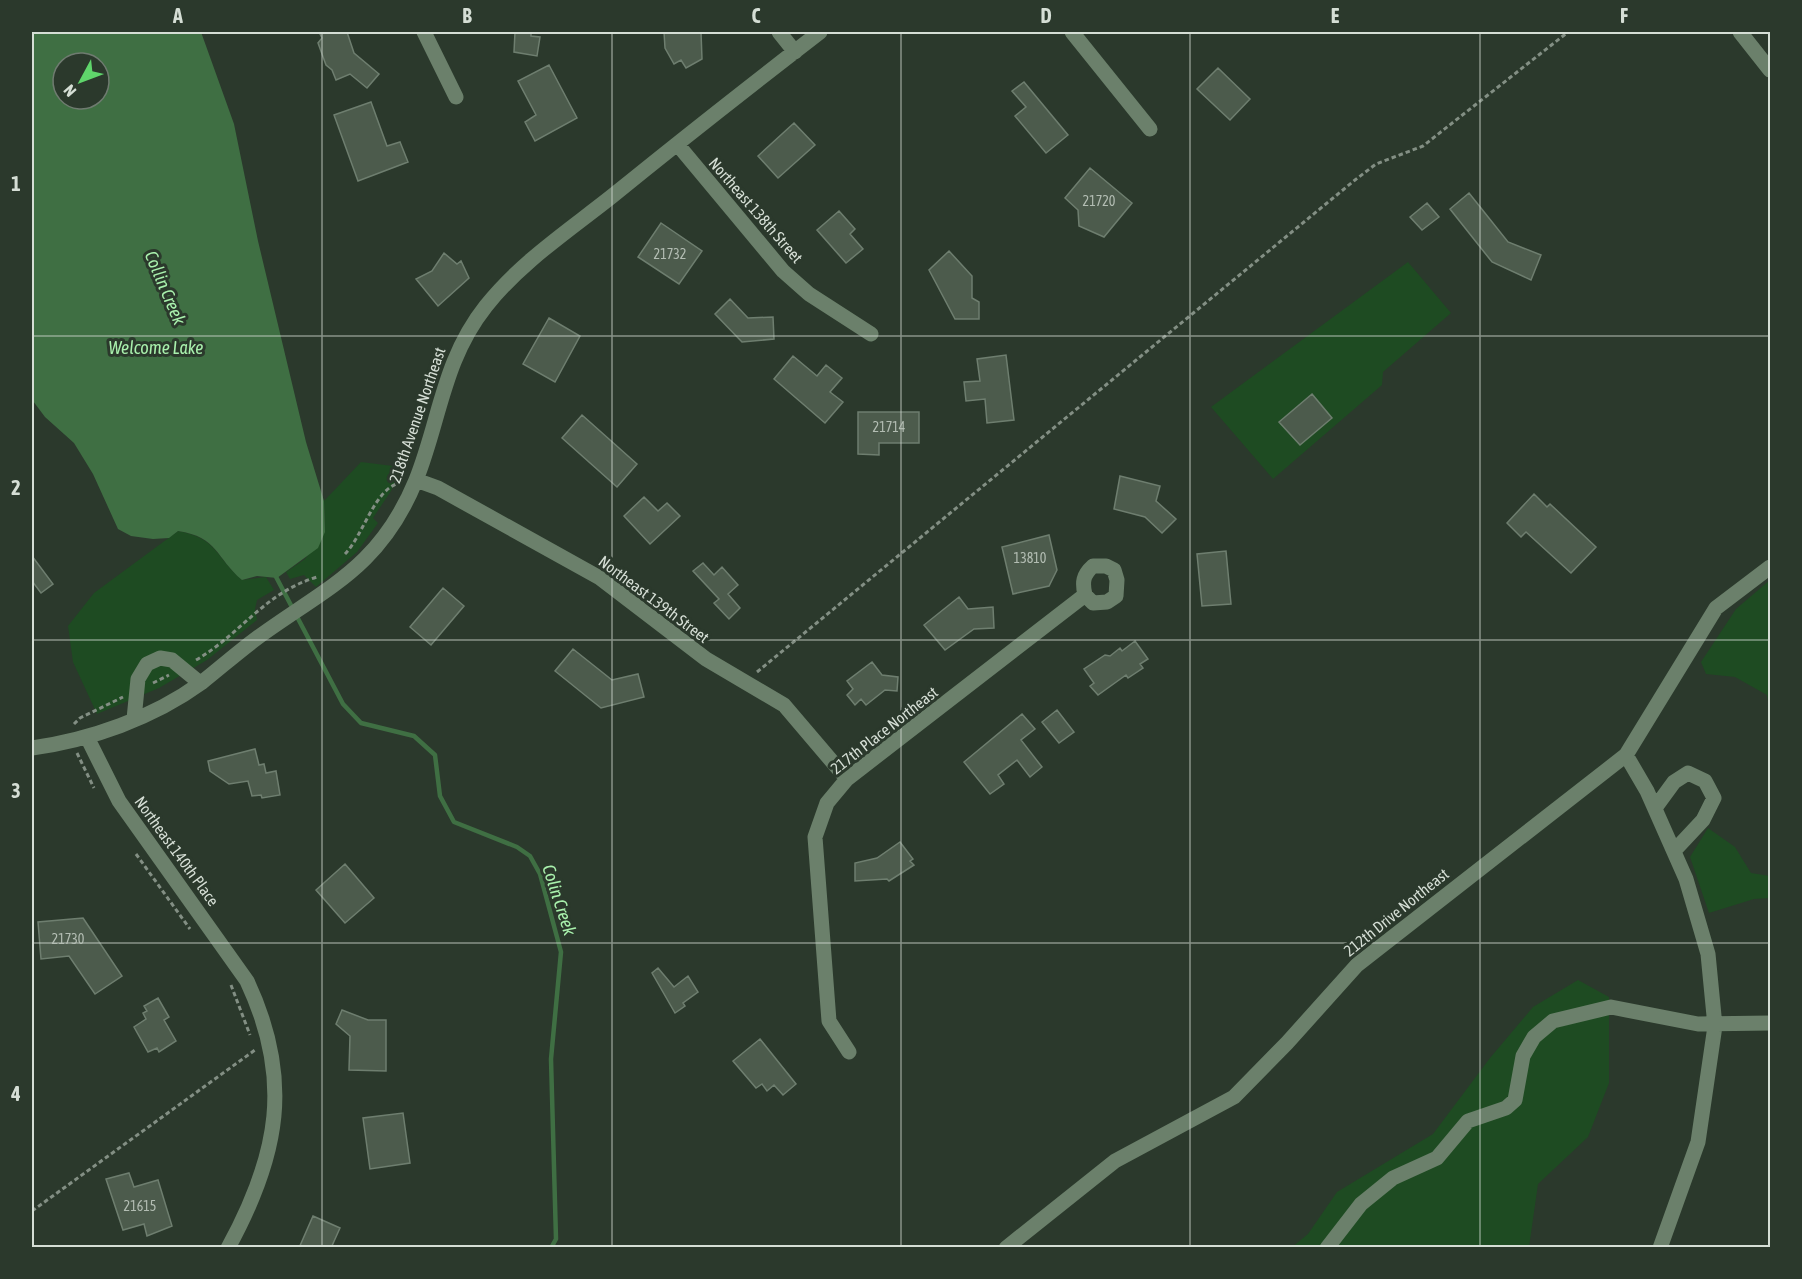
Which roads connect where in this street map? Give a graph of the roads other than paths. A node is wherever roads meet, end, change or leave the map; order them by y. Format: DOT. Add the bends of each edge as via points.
graph roads {
  1 [pos="424,32"];
  2 [pos="779,32"];
  3 [pos="820,32"];
  4 [pos="1072,32"];
  5 [pos="1740,32"];
  6 [pos="795,52"];
  7 [pos="1770,70"];
  8 [pos="456,97"];
  9 [pos="1150,129"];
  10 [pos="678,145"];
  11 [pos="871,334"];
  12 [pos="416,480"];
  13 [pos="1770,567"];
  14 [pos="1085,595"];
  15 [pos="200,683"];
  16 [pos="134,719"];
  17 [pos="79,739"];
  18 [pos="32,748"];
  19 [pos="1626,755"];
  20 [pos="847,779"];
  21 [pos="1655,808"];
  22 [pos="1674,851"];
  23 [pos="1770,1023"];
  24 [pos="1715,1026"];
  25 [pos="849,1052"];
  26 [pos="228,1248"];
  27 [pos="1006,1248"];
  28 [pos="1327,1248"];
  29 [pos="1660,1248"];
  1 -- 8 [label="street"];
  2 -- 6 [label="street"];
  3 -- 6 [label="street, 218th Avenue Northeast"];
  4 -- 9 [label="street"];
  5 -- 7 [label="street"];
  6 -- 10 [label="street, 218th Avenue Northeast"];
  10 -- 11 [label="street, Northeast 138th Street" via="783,272 808,294"];
  10 -- 12 [label="street, 218th Avenue Northeast" via="537,255 486,306 457,353 443,386"];
  12 -- 15 [label="street, 218th Avenue Northeast" via="390,528 367,557 312,603"];
  12 -- 20 [label="street, Northeast 139th Street" via="438,488 600,578 665,630 784,705"];
  13 -- 19 [label="street, 212th Drive Northeast" via="1716,608"];
  14 -- 20 [label="street, 217th Place Northeast"];
  15 -- 16 [label="street, 218th Avenue Northeast"];
  15 -- 16 [label="street" via="172,660 160,658 147,664 141,670"];
  16 -- 17 [label="street, 218th Avenue Northeast"];
  17 -- 18 [label="street, 218th Avenue Northeast"];
  17 -- 26 [label="street, Northeast 140th Place" via="247,981 271,1042 276,1096 272,1142 256,1192"];
  19 -- 21 [label="street"];
  19 -- 27 [label="street, 212th Drive Northeast" via="1356,965 1234,1097 1115,1161"];
  20 -- 25 [label="street, 217th Place Northeast" via="827,803 815,837 829,1022"];
  21 -- 22 [label="street"];
  21 -- 22 [label="street" via="1674,782 1688,773 1705,781 1713,798 1703,820"];
  22 -- 24 [label="street" via="1708,954"];
  23 -- 24 [label="street"];
  24 -- 28 [label="street" via="1611,1007 1553,1021 1534,1037 1523,1056 1515,1100 1506,1108 1468,1120 1437,1158 1393,1178 1361,1204"];
  24 -- 29 [label="street" via="1698,1142"];
}
